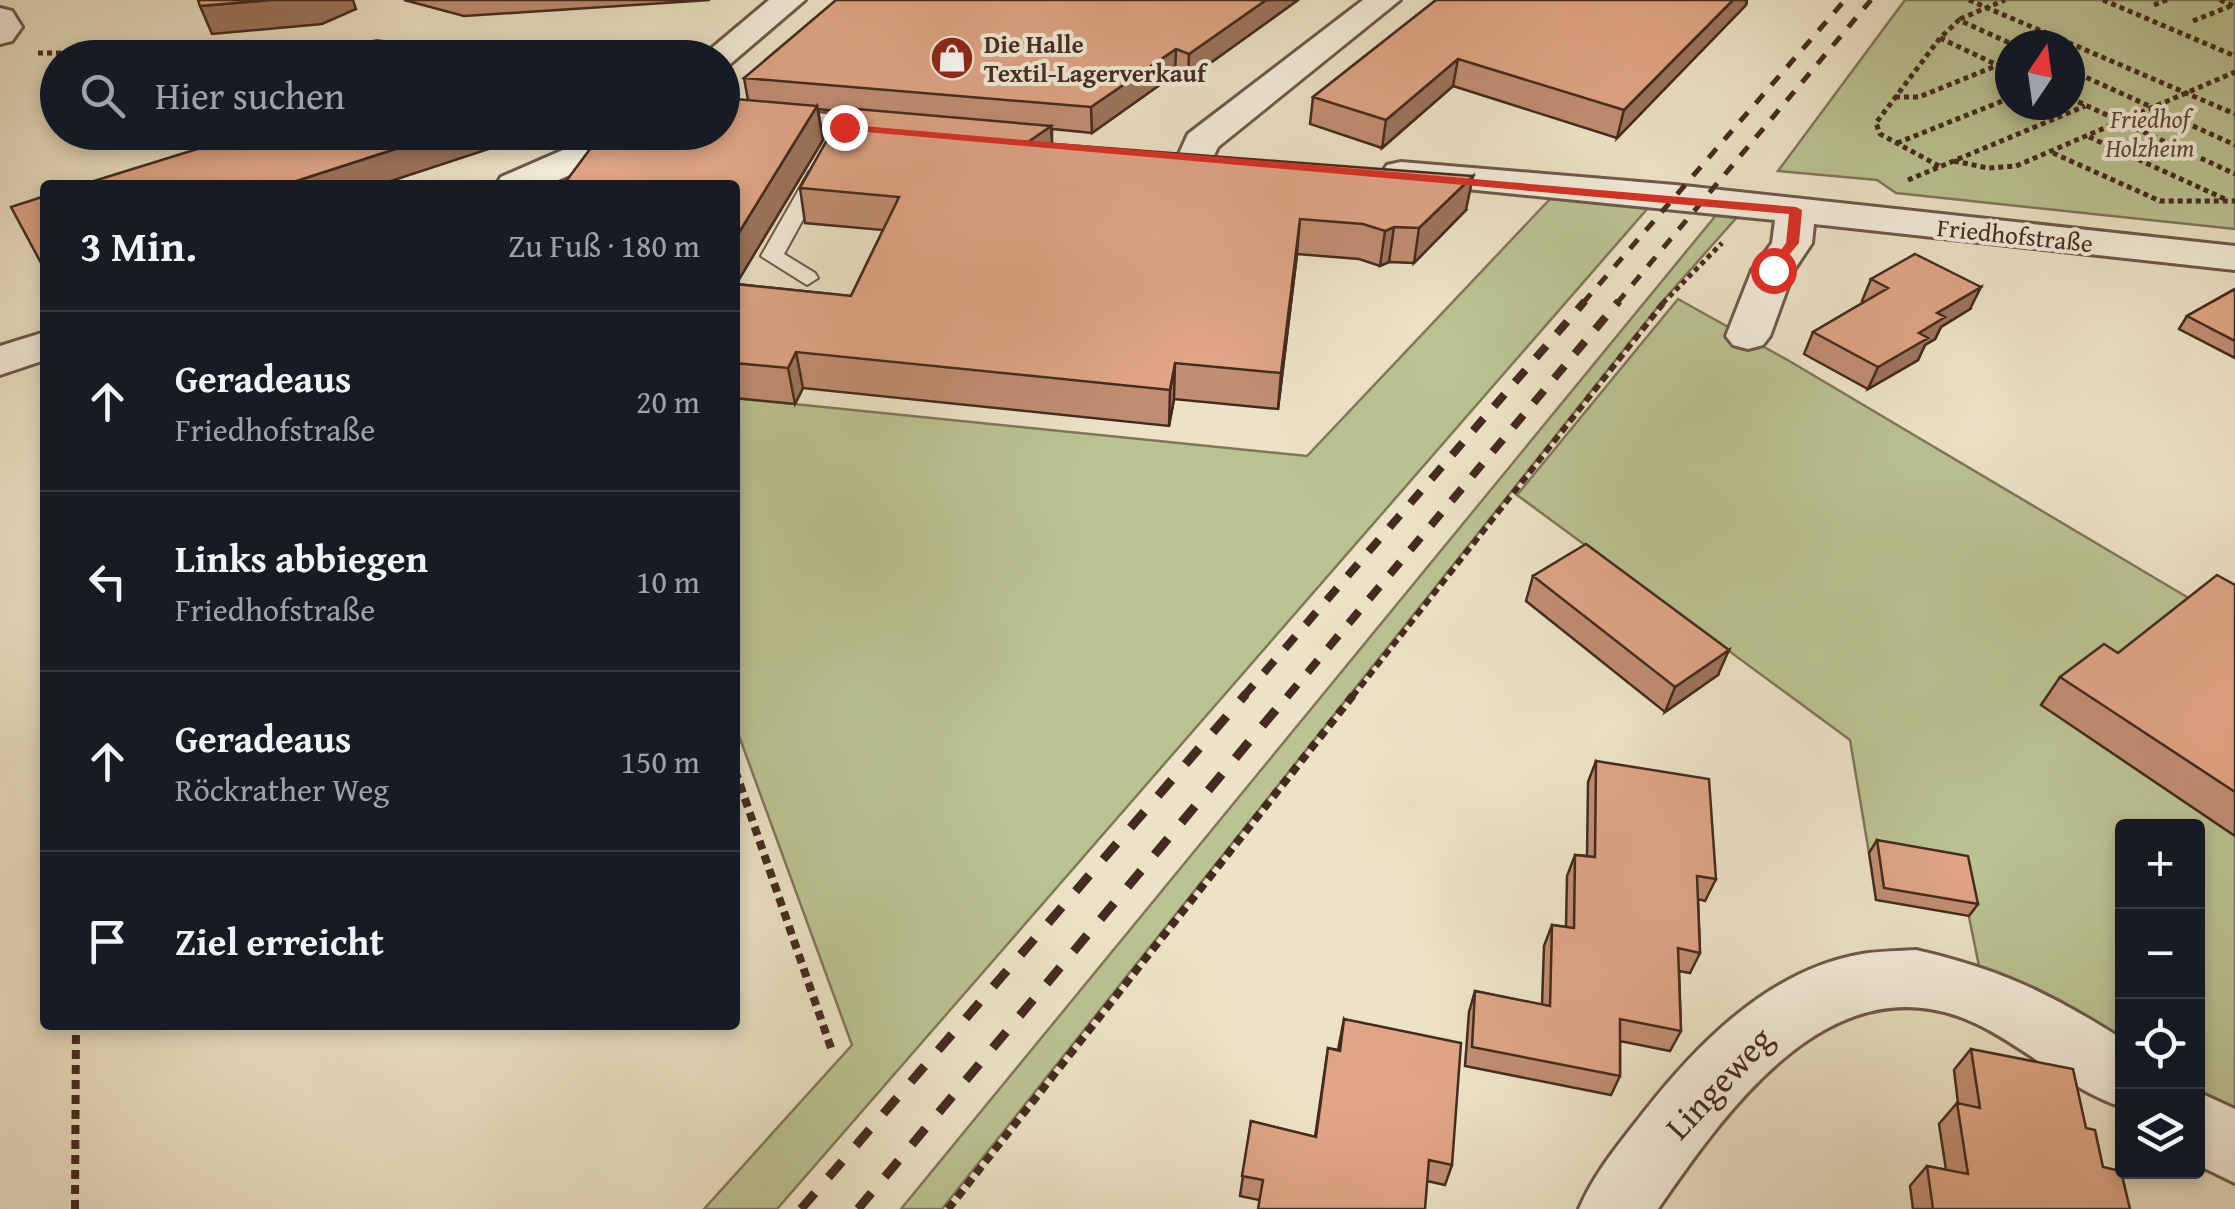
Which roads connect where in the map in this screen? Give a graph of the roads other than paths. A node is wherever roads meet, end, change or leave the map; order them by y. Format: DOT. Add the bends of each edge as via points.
graph roads {
  1 [pos="788,0"];
  2 [pos="1384,0"];
  3 [pos="0,18"];
  4 [pos="0,34"];
  5 [pos="739,40"];
  6 [pos="740,120"];
  7 [pos="942,135"];
  8 [pos="836,142"];
  9 [pos="595,150"];
  10 [pos="1158,152"];
  11 [pos="1197,156"];
  12 [pos="1237,159"];
  13 [pos="1356,170"];
  14 [pos="526,180"];
  15 [pos="1796,210"];
  16 [pos="2235,258"];
  17 [pos="807,278"];
  18 [pos="1748,336"];
  19 [pos="40,347"];
  20 [pos="0,360"];
  21 [pos="2115,1072"];
  22 [pos="2205,1130"];
  23 [pos="2235,1149"];
  24 [pos="1615,1209"];
  1 -- 5 [label="street"];
  2 -- 11 [label="street" via="1202,142"];
  3 -- 4 [label="street"];
  6 -- 8 [label="street"];
  7 -- 8 [label="street"];
  8 -- 17 [label="lane" via="772,256"];
  9 -- 14 [label="street"];
  10 -- 11 [label="street"];
  11 -- 12 [label="street"];
  13 -- 15 [label="street, Friedhofstraße"];
  15 -- 16 [label="street, Friedhofstraße"];
  15 -- 18 [label="street" via="1792,243 1773,270"];
  19 -- 20 [label="street"];
  21 -- 24 [label="street, Lingeweg" via="1972,991 1904,979 1839,988 1774,1021 1739,1052"];
  22 -- 23 [label="street"];
}
